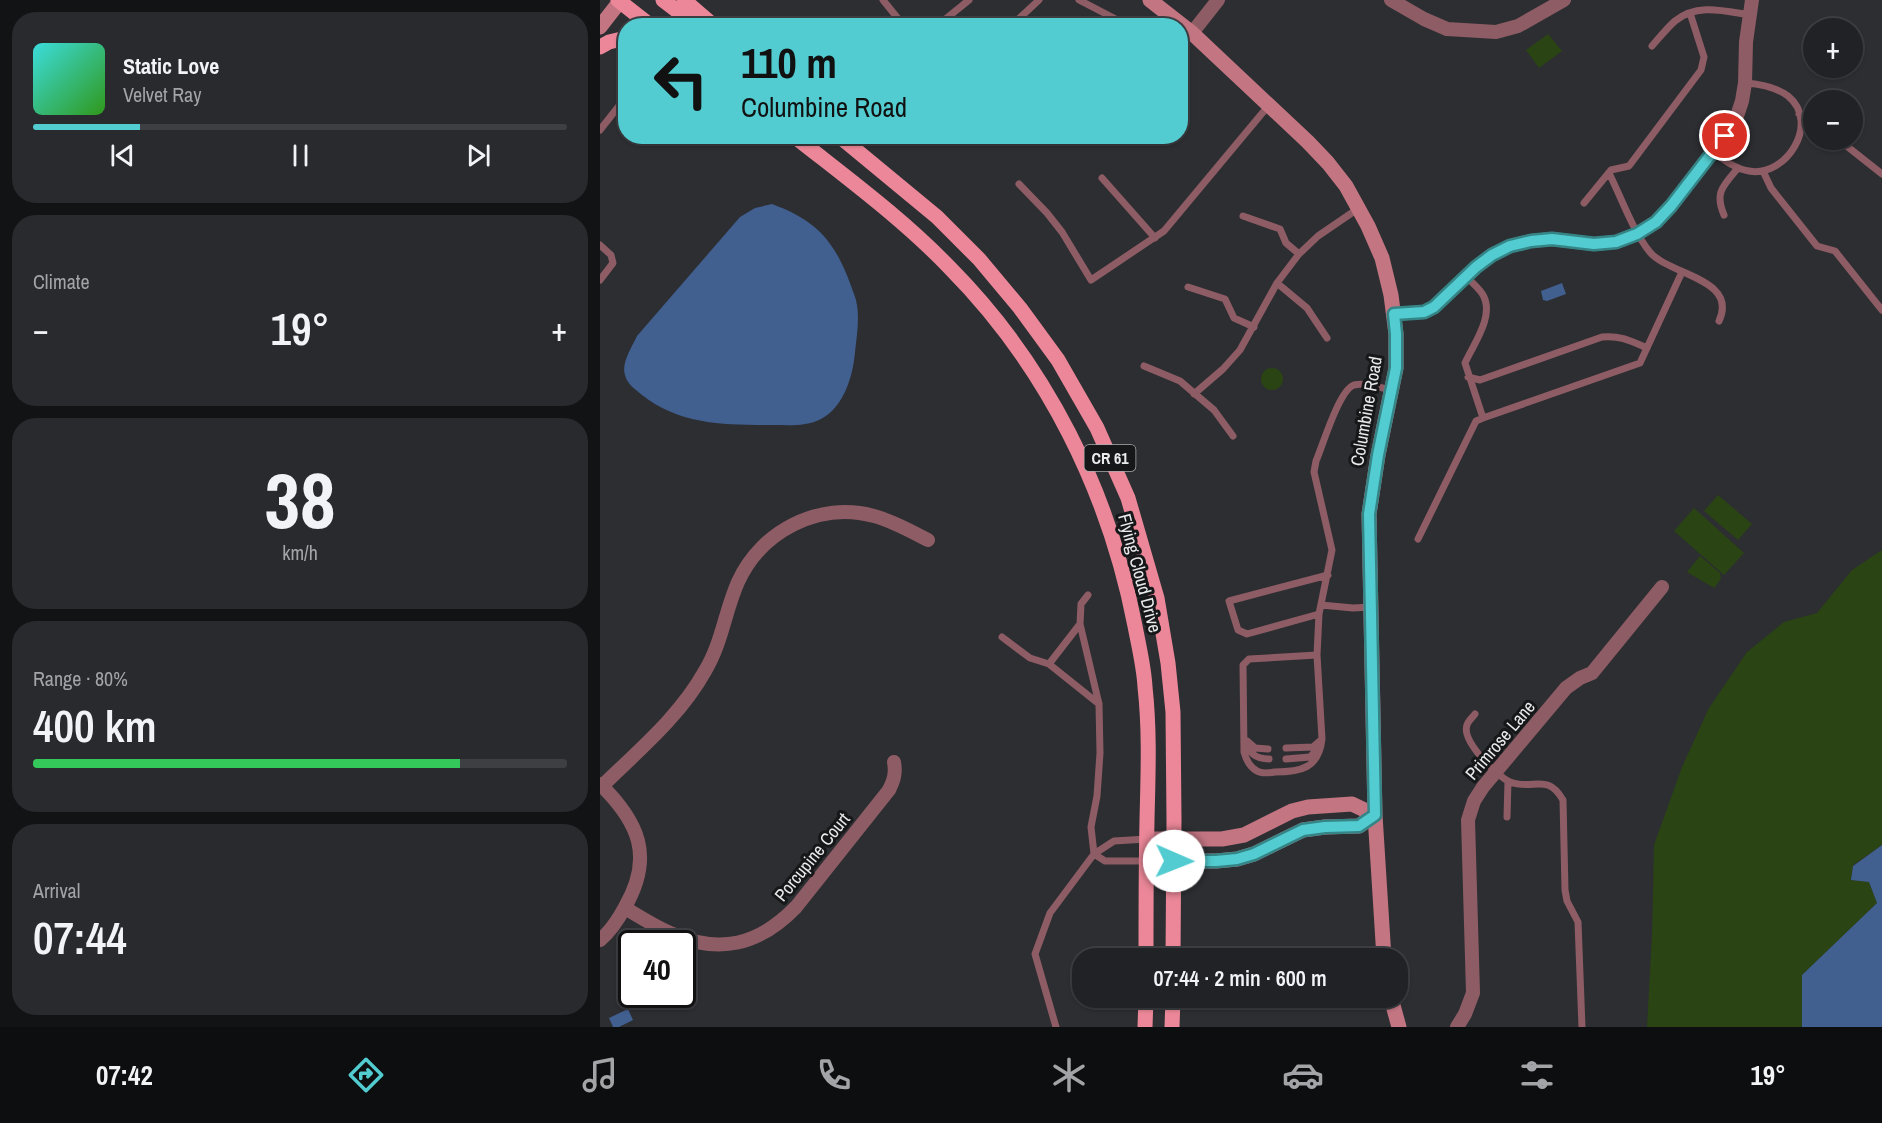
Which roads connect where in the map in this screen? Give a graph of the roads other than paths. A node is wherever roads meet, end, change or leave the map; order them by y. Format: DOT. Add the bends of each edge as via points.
graph roads {
  1 [pos="619,0"];
  2 [pos="663,0"];
  3 [pos="684,0"];
  4 [pos="883,0"];
  5 [pos="969,0"];
  6 [pos="1039,0"];
  7 [pos="1079,0"];
  8 [pos="1150,0"];
  9 [pos="1218,0"];
  10 [pos="1391,0"];
  11 [pos="1564,0"];
  12 [pos="1752,0"];
  13 [pos="1690,13"];
  14 [pos="1750,15"];
  15 [pos="641,18"];
  16 [pos="687,18"];
  17 [pos="705,18"];
  18 [pos="898,18"];
  19 [pos="951,18"];
  20 [pos="1020,18"];
  21 [pos="1114,18"];
  22 [pos="1173,18"];
  23 [pos="600,27"];
  24 [pos="1188,30"];
  25 [pos="1192,33"];
  26 [pos="1188,37"];
  27 [pos="618,40"];
  28 [pos="1652,46"];
  29 [pos="600,47"];
  30 [pos="1744,83"];
  31 [pos="1269,105"];
  32 [pos="618,107"];
  33 [pos="1799,114"];
  34 [pos="1803,116"];
  35 [pos="600,130"];
  36 [pos="803,144"];
  37 [pos="848,144"];
  38 [pos="1852,150"];
  39 [pos="1713,151"];
  40 [pos="1738,168"];
  41 [pos="1763,171"];
  42 [pos="1609,173"];
  43 [pos="1882,174"];
  44 [pos="1102,178"];
  45 [pos="1019,184"];
  46 [pos="1584,203"];
  47 [pos="1359,208"];
  48 [pos="1724,215"];
  49 [pos="1243,216"];
  50 [pos="1637,234"];
  51 [pos="1155,238"];
  52 [pos="600,245"];
  53 [pos="1299,254"];
  54 [pos="1682,272"];
  55 [pos="1466,276"];
  56 [pos="600,280"];
  57 [pos="1276,283"];
  58 [pos="1188,287"];
  59 [pos="1882,310"];
  60 [pos="1394,314"];
  61 [pos="1719,321"];
  62 [pos="1254,327"];
  63 [pos="1327,338"];
  64 [pos="1647,348"];
  65 [pos="1144,366"];
  66 [pos="1468,377"];
  67 [pos="1392,390"];
  68 [pos="1194,394"];
  69 [pos="1483,418"];
  70 [pos="1233,436"];
  71 [pos="1418,539"];
  72 [pos="928,540"];
  73 [pos="1328,574"];
  74 [pos="1662,587"];
  75 [pos="1088,595"];
  76 [pos="1321,604"];
  77 [pos="1371,607"];
  78 [pos="1319,614"];
  79 [pos="1080,624"];
  80 [pos="1002,637"];
  81 [pos="1317,655"];
  82 [pos="1049,664"];
  83 [pos="1099,704"];
  84 [pos="1475,714"];
  85 [pos="1244,736"];
  86 [pos="1322,739"];
  87 [pos="1286,748"];
  88 [pos="1268,749"];
  89 [pos="1269,759"];
  90 [pos="1286,759"];
  91 [pos="894,762"];
  92 [pos="1502,776"];
  93 [pos="601,785"];
  94 [pos="1375,815"];
  95 [pos="1507,817"];
  96 [pos="1147,839"];
  97 [pos="1174,839"];
  98 [pos="1094,854"];
  99 [pos="1146,861"];
  100 [pos="1174,861"];
  101 [pos="625,908"];
  102 [pos="600,940"];
  103 [pos="1146,948"];
  104 [pos="1173,948"];
  105 [pos="1383,948"];
  106 [pos="1146,1008"];
  107 [pos="1173,1008"];
  108 [pos="1393,1008"];
  109 [pos="1056,1027"];
  110 [pos="1145,1027"];
  111 [pos="1172,1027"];
  112 [pos="1399,1027"];
  113 [pos="1457,1027"];
  114 [pos="1582,1027"];
  1 -- 15 [label="main road"];
  1 -- 23 [label="street"];
  2 -- 16 [label="main road"];
  3 -- 17 [label="main road"];
  4 -- 18 [label="lane"];
  5 -- 19 [label="lane"];
  6 -- 20 [label="lane"];
  7 -- 21 [label="lane"];
  8 -- 22 [label="street, Columbine Road"];
  9 -- 25 [label="street"];
  10 -- 11 [label="street" via="1447,28 1496,32 1518,26"];
  12 -- 14 [label="street"];
  13 -- 14 [label="lane" via="1708,9"];
  13 -- 28 [label="lane" via="1674,22"];
  13 -- 42 [label="lane" via="1704,57 1701,70 1629,166"];
  14 -- 30 [label="street"];
  24 -- 25 [label="street, Columbine Road"];
  25 -- 26 [label="lane"];
  25 -- 31 [label="street, Columbine Road"];
  27 -- 29 [label="main road"];
  30 -- 33 [label="lane" via="1776,89 1789,97"];
  30 -- 39 [label="street" via="1736,119"];
  31 -- 47 [label="street, Columbine Road" via="1328,163"];
  31 -- 51 [label="lane"];
  32 -- 35 [label="lane"];
  33 -- 34 [label="lane"];
  33 -- 41 [label="lane" via="1798,139 1792,152 1783,162"];
  36 -- 96 [label="main road, Flying Cloud Drive / CR 61" via="929,246 987,308 1038,378 1080,453 1121,563 1142,661 1148,719"];
  37 -- 97 [label="main road, Flying Cloud Drive / CR 61" via="937,217 979,259 1058,360 1097,428 1128,498 1157,598 1173,712"];
  38 -- 43 [label="lane"];
  39 -- 40 [label="lane"];
  39 -- 50 [label="street" via="1671,206"];
  40 -- 41 [label="lane"];
  40 -- 48 [label="lane" via="1721,189 1719,198"];
  41 -- 59 [label="lane" via="1771,188 1817,246 1835,251"];
  42 -- 46 [label="lane"];
  42 -- 50 [label="lane"];
  44 -- 51 [label="lane"];
  45 -- 51 [label="lane" via="1062,232 1091,280"];
  47 -- 53 [label="lane"];
  47 -- 60 [label="street, Columbine Road" via="1382,258"];
  49 -- 53 [label="lane" via="1280,230 1286,243"];
  50 -- 54 [label="lane" via="1651,254"];
  50 -- 55 [label="street" via="1616,242 1594,244 1552,239 1510,246"];
  52 -- 56 [label="lane" via="613,259"];
  53 -- 57 [label="lane"];
  54 -- 61 [label="lane" via="1719,294 1724,304"];
  54 -- 64 [label="lane"];
  55 -- 60 [label="street" via="1434,307 1424,312"];
  55 -- 66 [label="lane" via="1483,296 1486,306 1486,317 1465,363"];
  57 -- 62 [label="lane"];
  57 -- 63 [label="lane" via="1307,309"];
  58 -- 62 [label="lane" via="1225,299 1234,318"];
  60 -- 67 [label="street, Columbine Road" via="1396,368"];
  62 -- 68 [label="lane" via="1224,369"];
  64 -- 66 [label="lane" via="1613,335 1480,380"];
  64 -- 69 [label="lane" via="1640,363"];
  65 -- 68 [label="lane" via="1180,381"];
  66 -- 69 [label="lane"];
  67 -- 73 [label="lane" via="1362,384 1349,388 1316,461 1315,483 1332,543"];
  67 -- 77 [label="street, Columbine Road" via="1369,514"];
  68 -- 70 [label="lane" via="1214,410"];
  69 -- 71 [label="lane" via="1476,420"];
  72 -- 93 [label="street" via="873,516 850,512 804,519 783,530 749,562 730,604 721,639 687,700"];
  73 -- 76 [label="lane"];
  73 -- 78 [label="lane" via="1229,601 1238,630 1246,634"];
  74 -- 92 [label="street, Primrose Lane" via="1592,673 1566,688"];
  75 -- 79 [label="lane" via="1081,604"];
  76 -- 77 [label="lane"];
  76 -- 78 [label="lane"];
  77 -- 94 [label="street, Columbine Road"];
  78 -- 81 [label="lane"];
  79 -- 82 [label="lane"];
  79 -- 83 [label="lane"];
  80 -- 82 [label="lane" via="1029,658"];
  81 -- 85 [label="lane" via="1246,661 1242,670"];
  81 -- 86 [label="lane"];
  82 -- 83 [label="lane"];
  83 -- 98 [label="lane" via="1100,753 1091,827"];
  84 -- 92 [label="lane" via="1467,725 1467,734 1480,756"];
  85 -- 86 [label="lane" via="1247,761 1263,773 1296,771 1308,766 1318,756"];
  85 -- 88 [label="lane" via="1254,748"];
  85 -- 89 [label="lane" via="1251,753"];
  86 -- 87 [label="lane" via="1313,747"];
  86 -- 90 [label="lane" via="1310,757"];
  91 -- 101 [label="street, Porcupine Court" via="894,782 888,790 796,907 760,935 715,945 669,933"];
  92 -- 95 [label="lane"];
  92 -- 113 [label="street, Primrose Lane" via="1483,787 1468,820 1473,993"];
  92 -- 114 [label="lane" via="1521,785 1545,784 1557,790 1563,800 1565,890 1578,922"];
  93 -- 101 [label="street" via="631,819 638,838 639,878"];
  94 -- 97 [label="street" via="1352,804 1328,804 1292,811 1244,835"];
  94 -- 100 [label="street" via="1359,826 1303,830 1237,859"];
  94 -- 105 [label="street, Columbine Road"];
  96 -- 97 [label="street"];
  96 -- 98 [label="lane" via="1114,841"];
  96 -- 99 [label="main road, Flying Cloud Drive / CR 61"];
  97 -- 100 [label="main road, Flying Cloud Drive / CR 61"];
  98 -- 99 [label="lane" via="1105,861"];
  98 -- 109 [label="lane" via="1050,913 1035,954"];
  99 -- 100 [label="street"];
  99 -- 103 [label="main road, Flying Cloud Drive / CR 61"];
  100 -- 104 [label="main road, Flying Cloud Drive / CR 61"];
  101 -- 102 [label="street"];
  106 -- 110 [label="main road"];
  107 -- 111 [label="main road"];
  108 -- 112 [label="street"];
}
